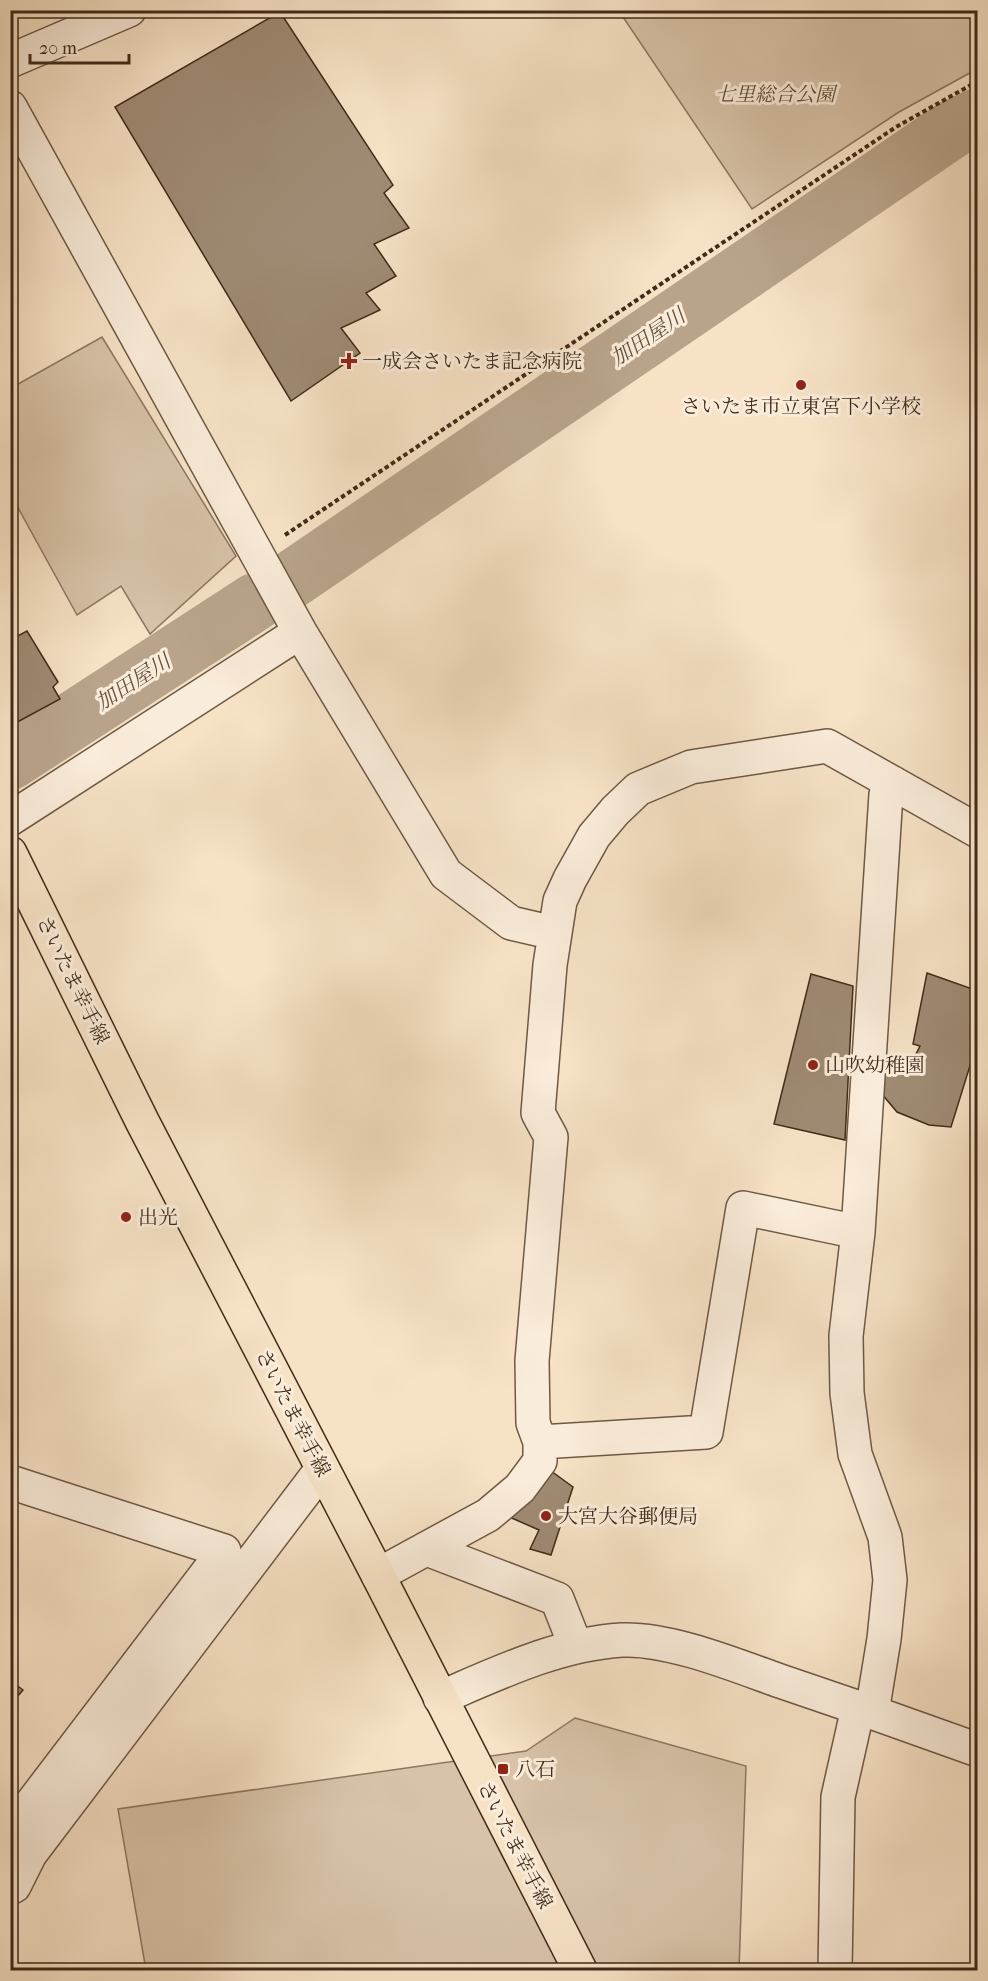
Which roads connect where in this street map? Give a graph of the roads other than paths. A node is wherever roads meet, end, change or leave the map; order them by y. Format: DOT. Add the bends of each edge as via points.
graph roads {
  1 [pos="129,10"];
  2 [pos="10,61"];
  3 [pos="10,107"];
  4 [pos="300,632"];
  5 [pos="893,783"];
  6 [pos="10,819"];
  7 [pos="978,831"];
  8 [pos="10,853"];
  9 [pos="554,933"];
  10 [pos="858,1232"];
  11 [pos="540,1442"];
  12 [pos="322,1469"];
  13 [pos="10,1482"];
  14 [pos="427,1549"];
  15 [pos="378,1575"];
  16 [pos="576,1647"];
  17 [pos="440,1698"];
  18 [pos="865,1710"];
  19 [pos="978,1750"];
  20 [pos="17,1843"];
  21 [pos="10,1888"];
  22 [pos="580,1971"];
  23 [pos="835,1971"];
  1 -- 2 [label="street"];
  3 -- 4 [label="street"];
  4 -- 6 [label="street"];
  4 -- 9 [label="street" via="446,874 511,923"];
  5 -- 7 [label="street"];
  5 -- 9 [label="street" via="827,746 691,767 638,789 594,836 560,901"];
  5 -- 10 [label="street" via="886,794"];
  8 -- 12 [label="main road, さいたま幸手線" via="142,1121"];
  9 -- 11 [label="street" via="538,1113 551,1137 532,1361 533,1423"];
  10 -- 11 [label="street" via="743,1208 706,1432"];
  10 -- 18 [label="street" via="846,1336 847,1393 855,1454 885,1537 890,1580 884,1639"];
  11 -- 14 [label="street" via="540,1461 520,1488 488,1515"];
  12 -- 15 [label="main road, さいたま幸手線"];
  12 -- 20 [label="street"];
  13 -- 20 [label="street" via="224,1551"];
  14 -- 15 [label="street"];
  14 -- 16 [label="street" via="557,1599"];
  15 -- 17 [label="main road, さいたま幸手線"];
  16 -- 17 [label="street" via="523,1663"];
  16 -- 18 [label="street" via="623,1640 666,1645"];
  17 -- 22 [label="main road, さいたま幸手線"];
  18 -- 19 [label="street"];
  18 -- 23 [label="street" via="838,1797"];
  20 -- 21 [label="street" via="14,1886"];
}
